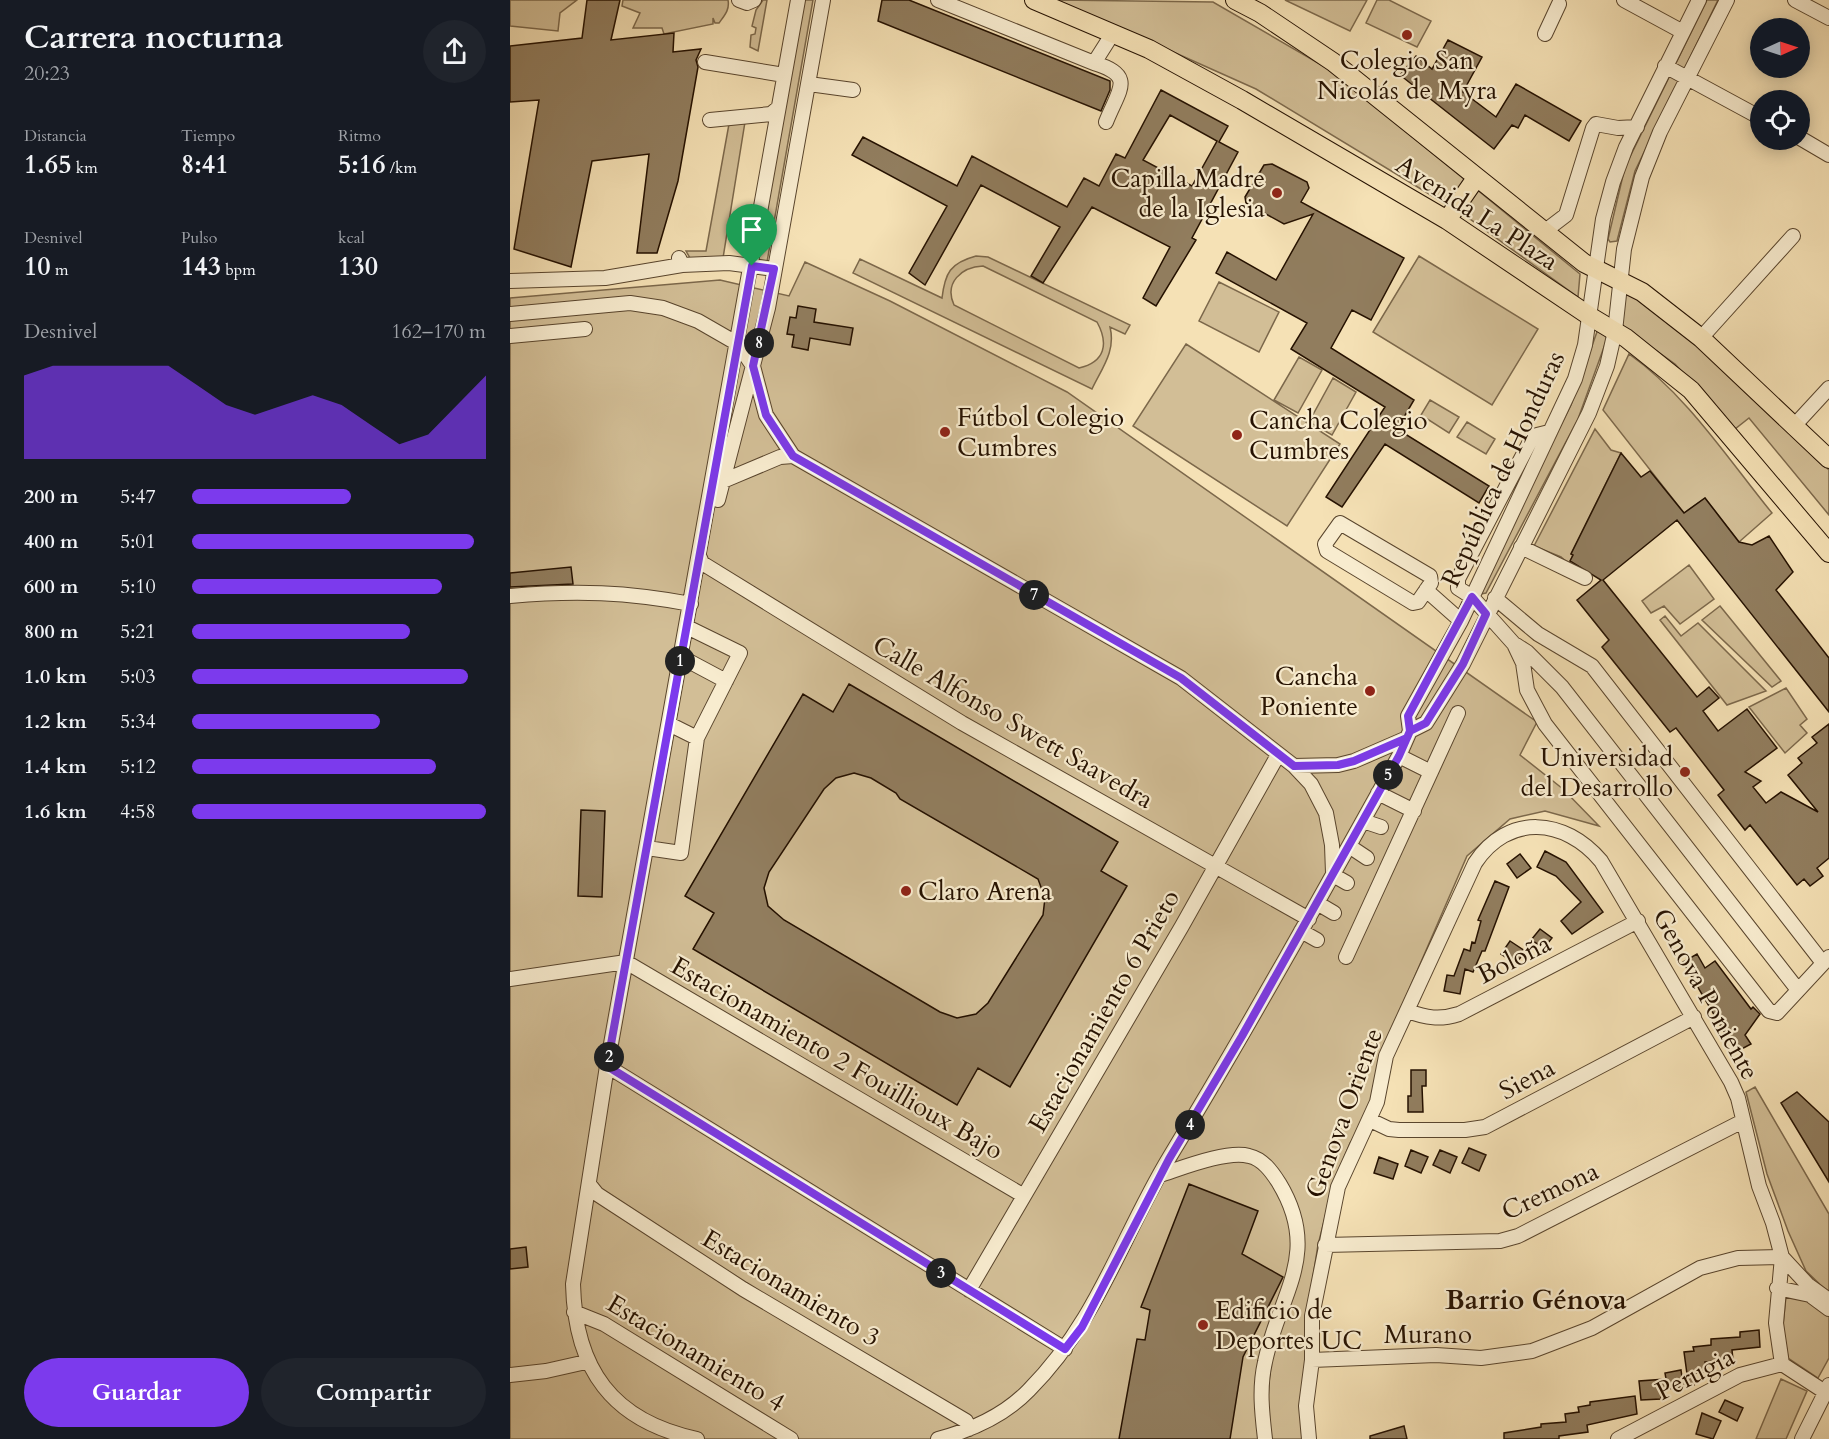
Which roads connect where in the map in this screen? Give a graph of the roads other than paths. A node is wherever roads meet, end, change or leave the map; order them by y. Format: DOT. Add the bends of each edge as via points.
graph roads {
  1 [pos="739,0"];
  2 [pos="754,0"];
  3 [pos="798,0"];
  4 [pos="823,0"];
  5 [pos="938,0"];
  6 [pos="1235,0"];
  7 [pos="1624,0"];
  8 [pos="1699,0"];
  9 [pos="1727,0"];
  10 [pos="1795,0"];
  11 [pos="1039,1"];
  12 [pos="1557,2"];
  13 [pos="1829,18"];
  14 [pos="1683,32"];
  15 [pos="1113,33"];
  16 [pos="1545,34"];
  17 [pos="705,62"];
  18 [pos="1094,63"];
  19 [pos="1665,66"];
  20 [pos="784,75"];
  21 [pos="1686,80"];
  22 [pos="809,84"];
  23 [pos="853,90"];
  24 [pos="777,109"];
  25 [pos="1750,112"];
  26 [pos="710,120"];
  27 [pos="1106,122"];
  28 [pos="1637,127"];
  29 [pos="1810,144"];
  30 [pos="1829,155"];
  31 [pos="1476,178"];
  32 [pos="1447,220"];
  33 [pos="757,231"];
  34 [pos="1545,231"];
  35 [pos="780,234"];
  36 [pos="1793,236"];
  37 [pos="752,266"];
  38 [pos="774,269"];
  39 [pos="1597,270"];
  40 [pos="510,281"];
  41 [pos="1622,281"];
  42 [pos="510,314"];
  43 [pos="1590,317"];
  44 [pos="585,329"];
  45 [pos="1615,331"];
  46 [pos="510,336"];
  47 [pos="1701,338"];
  48 [pos="738,344"];
  49 [pos="753,366"];
  50 [pos="1829,388"];
  51 [pos="1793,427"];
  52 [pos="1549,432"];
  53 [pos="793,456"];
  54 [pos="1829,459"];
  55 [pos="723,480"];
  56 [pos="1521,547"];
  57 [pos="1829,553"];
  58 [pos="701,561"];
  59 [pos="1585,578"];
  60 [pos="1426,590"];
  61 [pos="510,596"];
  62 [pos="1472,597"];
  63 [pos="1495,598"];
  64 [pos="692,604"];
  65 [pos="1486,614"];
  66 [pos="1461,621"];
  67 [pos="687,627"];
  68 [pos="1514,644"];
  69 [pos="1444,651"];
  70 [pos="681,657"];
  71 [pos="1463,664"];
  72 [pos="726,681"];
  73 [pos="1458,713"];
  74 [pos="1431,715"];
  75 [pos="669,724"];
  76 [pos="1409,734"];
  77 [pos="697,738"];
  78 [pos="1447,738"];
  79 [pos="1278,755"];
  80 [pos="1399,756"];
  81 [pos="1294,766"];
  82 [pos="1431,772"];
  83 [pos="1378,793"];
  84 [pos="1414,811"];
  85 [pos="1363,821"];
  86 [pos="1382,827"];
  87 [pos="1510,833"];
  88 [pos="1349,846"];
  89 [pos="647,848"];
  90 [pos="1366,858"];
  91 [pos="1216,867"];
  92 [pos="1333,875"];
  93 [pos="1347,883"];
  94 [pos="1317,903"];
  95 [pos="1334,913"];
  96 [pos="1638,921"];
  97 [pos="1305,925"];
  98 [pos="1317,940"];
  99 [pos="1346,957"];
  100 [pos="1826,960"];
  101 [pos="626,962"];
  102 [pos="510,979"];
  103 [pos="1798,990"];
  104 [pos="1408,1011"];
  105 [pos="1694,1017"];
  106 [pos="607,1066"];
  107 [pos="1370,1120"];
  108 [pos="1743,1121"];
  109 [pos="1160,1175"];
  110 [pos="589,1184"];
  111 [pos="1024,1196"];
  112 [pos="1325,1245"];
  113 [pos="1782,1257"];
  114 [pos="1777,1288"];
  115 [pos="969,1290"];
  116 [pos="1829,1300"];
  117 [pos="1829,1310"];
  118 [pos="574,1312"];
  119 [pos="1065,1349"];
  120 [pos="1312,1360"];
  121 [pos="586,1362"];
  122 [pos="1782,1364"];
  123 [pos="510,1376"];
  124 [pos="1827,1388"];
  125 [pos="969,1429"];
  126 [pos="678,1437"];
  127 [pos="697,1439"];
  128 [pos="791,1439"];
  129 [pos="938,1439"];
  130 [pos="1265,1439"];
  131 [pos="1309,1439"];
  132 [pos="1618,1439"];
  133 [pos="1802,1439"];
  1 -- 2 [label="street"];
  3 -- 20 [label="street"];
  4 -- 22 [label="street"];
  5 -- 18 [label="street"];
  6 -- 31 [label="main road, Avenida La Plaza" via="1333,62"];
  7 -- 14 [label="street"];
  8 -- 14 [label="street, República de Honduras"];
  9 -- 21 [label="street, República de Honduras"];
  10 -- 13 [label="street"];
  11 -- 15 [label="main road, Avenida La Plaza"];
  12 -- 16 [label="street"];
  14 -- 19 [label="street, República de Honduras"];
  15 -- 18 [label="street"];
  15 -- 32 [label="main road, Avenida La Plaza" via="1242,100"];
  17 -- 20 [label="street"];
  18 -- 27 [label="street" via="1113,69 1122,81"];
  19 -- 21 [label="street"];
  19 -- 28 [label="street, República de Honduras"];
  20 -- 24 [label="street"];
  21 -- 25 [label="street"];
  21 -- 41 [label="street, República de Honduras" via="1642,177 1624,249"];
  22 -- 23 [label="street"];
  22 -- 35 [label="street"];
  24 -- 26 [label="street" via="771,114"];
  24 -- 33 [label="street"];
  28 -- 34 [label="street" via="1596,124 1566,215"];
  28 -- 39 [label="street, República de Honduras" via="1626,147 1603,219"];
  29 -- 30 [label="street"];
  31 -- 32 [label="main road"];
  31 -- 34 [label="main road, Avenida La Plaza"];
  32 -- 43 [label="main road, Avenida La Plaza"];
  33 -- 35 [label="street"];
  33 -- 37 [label="street"];
  34 -- 39 [label="main road, Avenida La Plaza"];
  35 -- 38 [label="street"];
  36 -- 47 [label="street"];
  37 -- 38 [label="street"];
  37 -- 40 [label="street" via="680,262 604,278"];
  37 -- 48 [label="street"];
  38 -- 49 [label="street"];
  39 -- 41 [label="main road, Avenida La Plaza"];
  39 -- 43 [label="street, República de Honduras"];
  41 -- 45 [label="street, República de Honduras"];
  41 -- 47 [label="main road, Avenida La Plaza"];
  42 -- 48 [label="street" via="614,303 645,305 681,314"];
  43 -- 45 [label="main road, Avenida La Plaza"];
  43 -- 52 [label="street, República de Honduras" via="1575,379"];
  44 -- 46 [label="street"];
  45 -- 56 [label="street, República de Honduras" via="1590,413"];
  45 -- 57 [label="main road, Avenida La Plaza" via="1691,390"];
  47 -- 51 [label="main road, Avenida La Plaza"];
  48 -- 49 [label="street"];
  48 -- 58 [label="street"];
  49 -- 53 [label="street" via="766,415"];
  49 -- 55 [label="street"];
  50 -- 51 [label="street"];
  51 -- 54 [label="main road, Avenida La Plaza"];
  52 -- 62 [label="street, República de Honduras"];
  52 -- 62 [label="street" via="1533,436 1458,579 1458,588"];
  53 -- 55 [label="street" via="780,457"];
  53 -- 79 [label="street" via="1181,678"];
  55 -- 58 [label="street"];
  56 -- 59 [label="street"];
  56 -- 63 [label="street, República de Honduras"];
  58 -- 64 [label="street"];
  58 -- 91 [label="street, Calle Alfonso Swett Saavedra" via="962,723"];
  60 -- 60 [label="street" via="1432,580 1430,576 1343,524 1338,524 1325,544 1327,550 1413,603"];
  60 -- 66 [label="street"];
  61 -- 64 [label="street" via="589,592 648,595"];
  62 -- 65 [label="street"];
  62 -- 66 [label="street, República de Honduras"];
  63 -- 65 [label="street, República de Honduras"];
  63 -- 100 [label="street" via="1538,634 1592,666"];
  64 -- 67 [label="street"];
  65 -- 68 [label="street"];
  65 -- 71 [label="street, República de Honduras"];
  66 -- 69 [label="street, República de Honduras"];
  67 -- 70 [label="street"];
  67 -- 72 [label="street" via="740,653"];
  68 -- 103 [label="street" via="1562,687"];
  68 -- 103 [label="street" via="1523,663 1527,690 1545,724 1769,1011 1777,1013"];
  69 -- 71 [label="street"];
  69 -- 76 [label="street, República de Honduras" via="1408,716"];
  70 -- 72 [label="street"];
  70 -- 75 [label="street"];
  71 -- 74 [label="street, República de Honduras"];
  72 -- 77 [label="street"];
  73 -- 78 [label="street"];
  74 -- 76 [label="street"];
  74 -- 78 [label="street"];
  75 -- 77 [label="street"];
  75 -- 89 [label="street"];
  76 -- 80 [label="street, República de Honduras"];
  76 -- 81 [label="street" via="1354,761"];
  77 -- 89 [label="street" via="681,853"];
  78 -- 82 [label="street"];
  79 -- 81 [label="street"];
  79 -- 91 [label="street, Estacionamiento 6 Prieto"];
  80 -- 82 [label="street"];
  80 -- 83 [label="street, República de Honduras"];
  81 -- 92 [label="street" via="1311,784 1326,813"];
  82 -- 84 [label="street"];
  83 -- 84 [label="street"];
  83 -- 85 [label="street, República de Honduras"];
  84 -- 99 [label="street"];
  85 -- 86 [label="street"];
  85 -- 88 [label="street, República de Honduras"];
  87 -- 96 [label="street, Genova Poniente" via="1544,827 1578,838 1601,861"];
  87 -- 104 [label="street, Genova Oriente" via="1489,847 1475,863"];
  88 -- 90 [label="street"];
  88 -- 92 [label="street, República de Honduras"];
  89 -- 101 [label="street"];
  91 -- 97 [label="street, Calle Alfonso Swett Saavedra"];
  91 -- 111 [label="street, Estacionamiento 6 Prieto"];
  92 -- 93 [label="street"];
  92 -- 94 [label="street, República de Honduras"];
  94 -- 95 [label="street"];
  94 -- 97 [label="street, República de Honduras"];
  96 -- 104 [label="street, Boloña" via="1459,1014 1433,1018"];
  96 -- 105 [label="street, Genova Poniente"];
  97 -- 98 [label="street, Calle Alfonso Swett Saavedra"];
  97 -- 109 [label="street, República de Honduras"];
  100 -- 103 [label="street"];
  101 -- 102 [label="street"];
  101 -- 106 [label="street"];
  101 -- 111 [label="street, Estacionamiento 2 Fouillioux Bajo"];
  104 -- 107 [label="street, Genova Oriente" via="1386,1056"];
  105 -- 107 [label="street, Siena" via="1485,1127 1399,1130"];
  105 -- 108 [label="street, Genova Poniente" via="1731,1082"];
  106 -- 110 [label="street"];
  106 -- 115 [label="street"];
  107 -- 112 [label="street, Genova Oriente" via="1338,1187"];
  108 -- 112 [label="street, Cremona" via="1518,1236 1500,1241"];
  108 -- 113 [label="street, Genova Poniente"];
  109 -- 119 [label="street, República de Honduras" via="1082,1327"];
  109 -- 130 [label="street" via="1214,1158 1249,1156 1270,1168 1288,1198 1297,1234 1295,1275 1265,1361 1260,1398"];
  110 -- 118 [label="street" via="573,1284"];
  110 -- 125 [label="street, Estacionamiento 3" via="597,1194 743,1289 966,1421"];
  111 -- 115 [label="street, Estacionamiento 6 Prieto"];
  112 -- 120 [label="street, Genova Oriente" via="1312,1316"];
  113 -- 114 [label="street, Genova Poniente"];
  113 -- 116 [label="street" via="1808,1285"];
  113 -- 120 [label="street, Murano" via="1738,1258 1700,1268 1592,1328 1532,1351 1480,1359 1436,1355"];
  114 -- 117 [label="street" via="1810,1295"];
  114 -- 122 [label="street, Genova Poniente" via="1776,1323"];
  115 -- 119 [label="street"];
  118 -- 121 [label="street"];
  118 -- 128 [label="street, Estacionamiento 4" via="604,1324"];
  119 -- 125 [label="street, República de Honduras" via="1029,1391 1004,1412"];
  120 -- 131 [label="street, Genova Oriente" via="1306,1406"];
  121 -- 123 [label="street"];
  121 -- 126 [label="street" via="610,1394 633,1415"];
  122 -- 124 [label="street"];
  122 -- 132 [label="street, Perugia" via="1740,1375"];
  124 -- 133 [label="street"];
  125 -- 129 [label="street, República de Honduras"];
  126 -- 127 [label="street"];
}
